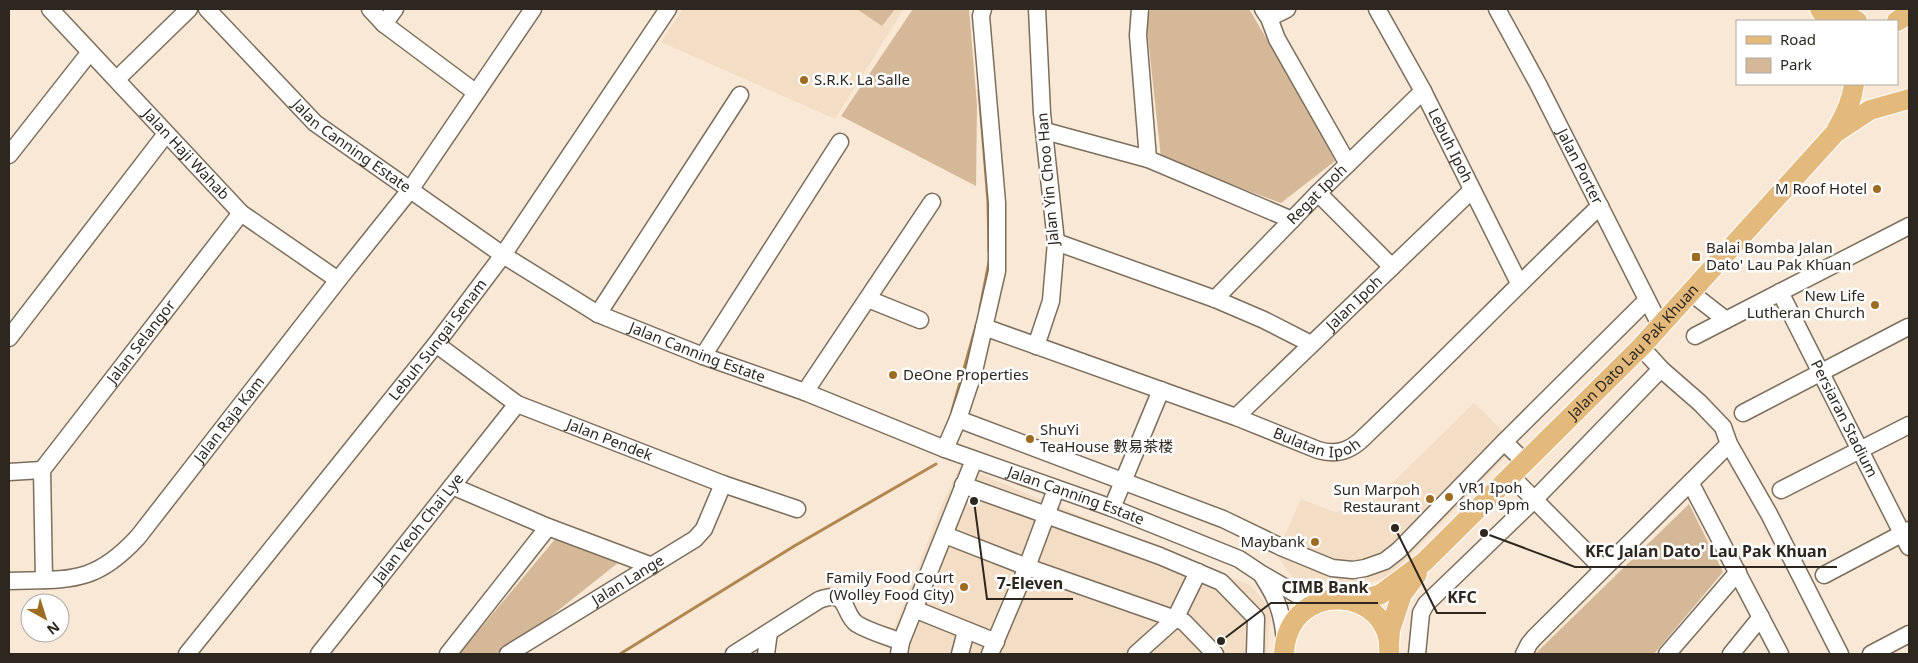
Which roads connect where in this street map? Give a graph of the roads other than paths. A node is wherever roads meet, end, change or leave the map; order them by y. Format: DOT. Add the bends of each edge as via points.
graph roads {
  1 [pos="50,9"];
  2 [pos="189,9"];
  3 [pos="207,9"];
  4 [pos="370,9"];
  5 [pos="395,9"];
  6 [pos="534,9"];
  7 [pos="668,9"];
  8 [pos="983,9"];
  9 [pos="1037,9"];
  10 [pos="1140,9"];
  11 [pos="1287,9"];
  12 [pos="1377,9"];
  13 [pos="1497,9"];
  14 [pos="1820,9"];
  15 [pos="1835,9"];
  16 [pos="1266,14"];
  17 [pos="1909,14"];
  18 [pos="1827,20"];
  19 [pos="1855,20"];
  20 [pos="1898,22"];
  21 [pos="384,24"];
  22 [pos="90,52"];
  23 [pos="117,79"];
  24 [pos="1854,85"];
  25 [pos="1861,85"];
  26 [pos="1422,91"];
  27 [pos="475,92"];
  28 [pos="740,96"];
  29 [pos="1905,101"];
  30 [pos="1045,131"];
  31 [pos="1835,133"];
  32 [pos="166,134"];
  33 [pos="840,142"];
  34 [pos="9,155"];
  35 [pos="1148,159"];
  36 [pos="1348,164"];
  37 [pos="410,190"];
  38 [pos="1472,190"];
  39 [pos="1318,193"];
  40 [pos="932,202"];
  41 [pos="1600,206"];
  42 [pos="241,213"];
  43 [pos="1292,220"];
  44 [pos="1909,226"];
  45 [pos="1056,242"];
  46 [pos="503,255"];
  47 [pos="1392,266"];
  48 [pos="338,280"];
  49 [pos="1519,283"];
  50 [pos="1690,292"];
  51 [pos="1780,292"];
  52 [pos="868,299"];
  53 [pos="1215,299"];
  54 [pos="1647,300"];
  55 [pos="598,314"];
  56 [pos="920,320"];
  57 [pos="1726,320"];
  58 [pos="984,326"];
  59 [pos="1660,326"];
  60 [pos="1908,327"];
  61 [pos="1695,336"];
  62 [pos="9,338"];
  63 [pos="436,344"];
  64 [pos="1312,344"];
  65 [pos="1036,346"];
  66 [pos="1641,346"];
  67 [pos="703,356"];
  68 [pos="1661,369"];
  69 [pos="1821,372"];
  70 [pos="1161,390"];
  71 [pos="805,392"];
  72 [pos="517,404"];
  73 [pos="1743,413"];
  74 [pos="1236,416"];
  75 [pos="958,420"];
  76 [pos="1909,425"];
  77 [pos="1504,442"];
  78 [pos="1730,444"];
  79 [pos="945,449"];
  80 [pos="1860,450"];
  81 [pos="974,460"];
  82 [pos="1525,462"];
  83 [pos="42,470"];
  84 [pos="9,472"];
  85 [pos="1511,476"];
  86 [pos="1122,482"];
  87 [pos="724,484"];
  88 [pos="1691,484"];
  89 [pos="964,485"];
  90 [pos="452,486"];
  91 [pos="1056,489"];
  92 [pos="1781,490"];
  93 [pos="1535,499"];
  94 [pos="1112,508"];
  95 [pos="797,509"];
  96 [pos="1046,516"];
  97 [pos="548,527"];
  98 [pos="1169,530"];
  99 [pos="945,536"];
  100 [pos="1907,537"];
  101 [pos="1160,556"];
  102 [pos="1424,562"];
  103 [pos="652,566"];
  104 [pos="1027,567"];
  105 [pos="1603,569"];
  106 [pos="1198,572"];
  107 [pos="1738,572"];
  108 [pos="1260,573"];
  109 [pos="1824,575"];
  110 [pos="44,580"];
  111 [pos="9,581"];
  112 [pos="1334,599"];
  113 [pos="914,609"];
  114 [pos="1761,617"];
  115 [pos="1176,619"];
  116 [pos="966,631"];
  117 [pos="769,632"];
  118 [pos="1909,634"];
  119 [pos="900,648"];
  120 [pos="993,648"];
  121 [pos="1284,648"];
  122 [pos="1389,652"];
  123 [pos="187,654"];
  124 [pos="319,654"];
  125 [pos="448,654"];
  126 [pos="508,654"];
  127 [pos="734,654"];
  128 [pos="766,654"];
  129 [pos="960,654"];
  130 [pos="1136,654"];
  131 [pos="1215,654"];
  132 [pos="1255,654"];
  133 [pos="1417,654"];
  134 [pos="1524,654"];
  135 [pos="1667,654"];
  136 [pos="1731,654"];
  137 [pos="1780,654"];
  138 [pos="1840,654"];
  139 [pos="1871,654"];
  1 -- 22 [label="street, Jalan Haji Wahab"];
  2 -- 23 [label="street"];
  3 -- 37 [label="street, Jalan Canning Estate" via="315,123"];
  4 -- 21 [label="street"];
  5 -- 21 [label="street"];
  6 -- 27 [label="street, Jalan Raja Kam"];
  7 -- 46 [label="street, Lebuh Sungai Senam"];
  8 -- 58 [label="street" via="997,203 997,271"];
  9 -- 30 [label="street, Jalan Yin Choo Han"];
  10 -- 35 [label="street" via="1138,35"];
  11 -- 16 [label="street"];
  12 -- 26 [label="street, Lebuh Ipoh"];
  13 -- 41 [label="street, Jalan Porter"];
  14 -- 18 [label="main road"];
  15 -- 19 [label="main road"];
  16 -- 36 [label="street"];
  17 -- 20 [label="main road"];
  21 -- 27 [label="street"];
  22 -- 23 [label="street, Jalan Haji Wahab"];
  22 -- 34 [label="street"];
  23 -- 32 [label="street, Jalan Haji Wahab"];
  24 -- 31 [label="main road" via="1849,107"];
  25 -- 29 [label="main road" via="1881,101"];
  26 -- 36 [label="street, Regat Ipoh"];
  26 -- 38 [label="street, Lebuh Ipoh"];
  27 -- 37 [label="street, Jalan Raja Kam"];
  28 -- 55 [label="street"];
  29 -- 31 [label="main road" via="1870,110"];
  30 -- 35 [label="street"];
  30 -- 45 [label="street, Jalan Yin Choo Han"];
  31 -- 50 [label="main road, Jalan Dato Lau Pak Khuan"];
  32 -- 42 [label="street, Jalan Haji Wahab"];
  32 -- 62 [label="street"];
  33 -- 67 [label="street"];
  35 -- 43 [label="street"];
  36 -- 39 [label="street, Regat Ipoh"];
  37 -- 46 [label="street, Jalan Canning Estate"];
  37 -- 48 [label="street, Jalan Raja Kam"];
  38 -- 47 [label="street, Jalan Ipoh"];
  38 -- 49 [label="street, Lebuh Ipoh"];
  39 -- 43 [label="street, Regat Ipoh"];
  39 -- 47 [label="street"];
  40 -- 52 [label="street"];
  41 -- 49 [label="street, Bulatan Ipoh"];
  41 -- 54 [label="street, Jalan Porter"];
  42 -- 48 [label="street, Jalan Haji Wahab"];
  42 -- 83 [label="street, Jalan Selangor"];
  43 -- 53 [label="street, Regat Ipoh"];
  44 -- 51 [label="street"];
  45 -- 53 [label="street"];
  45 -- 65 [label="street, Jalan Yin Choo Han" via="1051,301"];
  46 -- 55 [label="street, Jalan Canning Estate"];
  46 -- 63 [label="street, Lebuh Sungai Senam"];
  47 -- 64 [label="street, Jalan Ipoh"];
  48 -- 110 [label="street, Jalan Raja Kam" via="122,555 82,577"];
  49 -- 74 [label="street, Bulatan Ipoh" via="1439,366 1348,449 1334,453 1318,450"];
  50 -- 57 [label="street"];
  50 -- 59 [label="main road, Jalan Dato Lau Pak Khuan"];
  51 -- 57 [label="street"];
  51 -- 69 [label="street, Persiaran Stadium"];
  52 -- 56 [label="street"];
  52 -- 71 [label="street"];
  53 -- 64 [label="street"];
  54 -- 59 [label="street, Jalan Porter"];
  54 -- 77 [label="street"];
  55 -- 67 [label="street, Jalan Canning Estate"];
  57 -- 61 [label="street"];
  58 -- 65 [label="street, Bulatan Ipoh"];
  58 -- 75 [label="street" via="974,372"];
  59 -- 66 [label="main road, Jalan Dato Lau Pak Khuan"];
  60 -- 69 [label="street"];
  63 -- 72 [label="street, Jalan Pendek"];
  63 -- 123 [label="street, Lebuh Sungai Senam"];
  64 -- 74 [label="street, Jalan Ipoh"];
  65 -- 70 [label="street, Bulatan Ipoh"];
  66 -- 68 [label="street"];
  66 -- 82 [label="main road, Jalan Dato Lau Pak Khuan"];
  67 -- 71 [label="street, Jalan Canning Estate"];
  68 -- 78 [label="street" via="1723,427"];
  68 -- 93 [label="street"];
  69 -- 73 [label="street"];
  69 -- 80 [label="street, Persiaran Stadium"];
  70 -- 74 [label="street, Bulatan Ipoh"];
  70 -- 86 [label="street"];
  71 -- 79 [label="street, Jalan Canning Estate"];
  72 -- 87 [label="street, Jalan Pendek"];
  72 -- 90 [label="street, Jalan Yeoh Chai Lye"];
  75 -- 79 [label="street"];
  75 -- 86 [label="street"];
  76 -- 80 [label="street"];
  77 -- 82 [label="street"];
  77 -- 86 [label="street" via="1399,550 1376,565 1353,570 1323,565 1223,519"];
  78 -- 88 [label="street"];
  78 -- 138 [label="street"];
  79 -- 81 [label="street, Jalan Canning Estate"];
  80 -- 92 [label="street"];
  80 -- 100 [label="street, Persiaran Stadium"];
  81 -- 89 [label="street"];
  81 -- 91 [label="street, Jalan Canning Estate"];
  82 -- 85 [label="main road, Jalan Dato Lau Pak Khuan"];
  83 -- 84 [label="street"];
  83 -- 110 [label="street"];
  85 -- 93 [label="street"];
  85 -- 102 [label="main road, Jalan Dato Lau Pak Khuan"];
  86 -- 94 [label="street"];
  87 -- 95 [label="street, Jalan Pendek"];
  87 -- 103 [label="street, Jalan Lange" via="704,529 695,539"];
  88 -- 105 [label="street"];
  88 -- 107 [label="street"];
  89 -- 96 [label="street"];
  89 -- 99 [label="street"];
  90 -- 97 [label="street"];
  90 -- 124 [label="street, Jalan Yeoh Chai Lye"];
  91 -- 94 [label="street, Jalan Canning Estate"];
  91 -- 96 [label="street"];
  93 -- 105 [label="street"];
  93 -- 133 [label="street" via="1424,606 1420,616"];
  94 -- 98 [label="street, Jalan Canning Estate"];
  96 -- 101 [label="street"];
  96 -- 104 [label="street"];
  97 -- 103 [label="street"];
  97 -- 125 [label="street"];
  98 -- 101 [label="street"];
  98 -- 108 [label="street, Jalan Canning Estate" via="1239,559"];
  99 -- 104 [label="street"];
  99 -- 113 [label="street"];
  100 -- 109 [label="street"];
  101 -- 106 [label="street"];
  102 -- 112 [label="main road, Jalan Dato Lau Pak Khuan" via="1381,594 1366,599"];
  102 -- 122 [label="main road, Jalan Dato Lau Pak Khuan" via="1402,594 1390,630"];
  103 -- 126 [label="street, Jalan Lange"];
  104 -- 115 [label="street"];
  104 -- 120 [label="street"];
  105 -- 134 [label="street" via="1534,638"];
  106 -- 115 [label="street"];
  106 -- 132 [label="street" via="1225,585 1255,616"];
  107 -- 114 [label="street"];
  107 -- 135 [label="street"];
  108 -- 112 [label="street, Jalan Canning Estate" via="1298,595"];
  108 -- 121 [label="street, Jalan Canning Estate" via="1279,606 1284,623"];
  110 -- 111 [label="street, Jalan Raja Kam"];
  112 -- 121 [label="main road" via="1312,605 1300,614 1290,627"];
  112 -- 122 [label="main road" via="1355,602 1369,610 1386,634"];
  113 -- 116 [label="street"];
  113 -- 119 [label="street"];
  114 -- 136 [label="street"];
  114 -- 137 [label="street"];
  115 -- 130 [label="street"];
  115 -- 131 [label="street" via="1184,622"];
  116 -- 120 [label="street"];
  116 -- 129 [label="street"];
  117 -- 119 [label="street" via="819,600 832,597 846,605 857,624"];
  117 -- 127 [label="street"];
  117 -- 128 [label="street"];
  118 -- 139 [label="street"];
}
